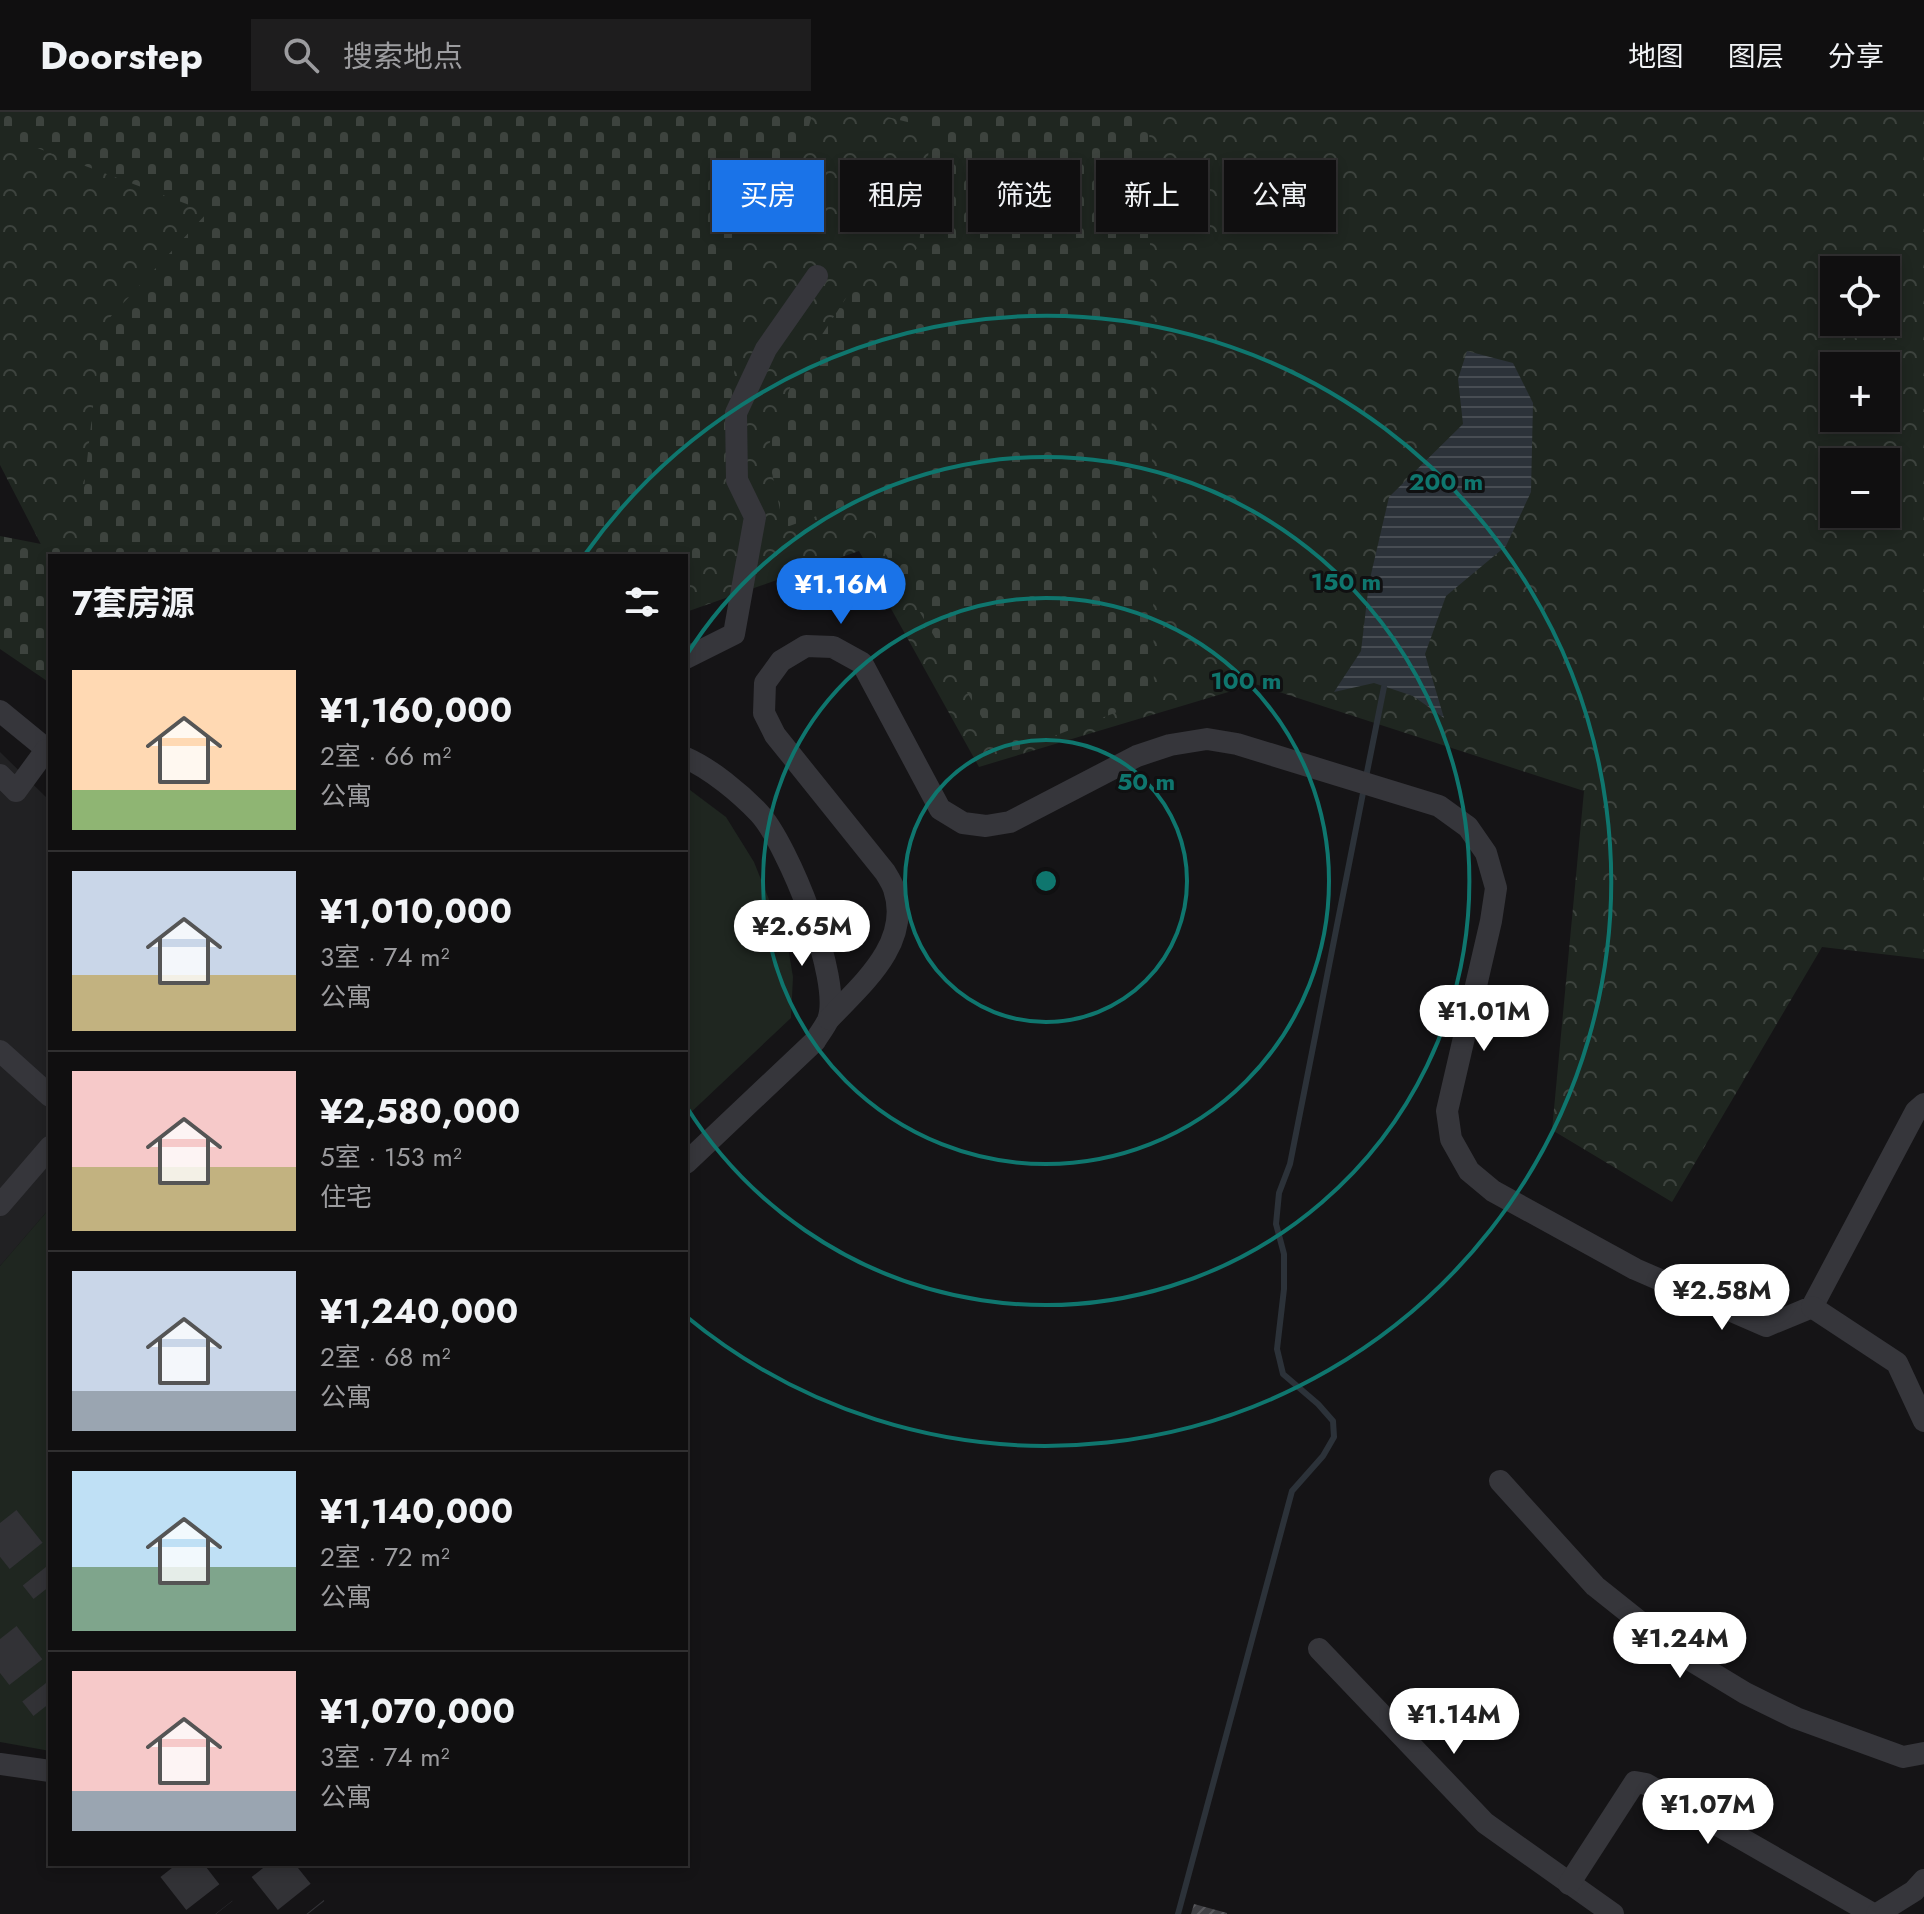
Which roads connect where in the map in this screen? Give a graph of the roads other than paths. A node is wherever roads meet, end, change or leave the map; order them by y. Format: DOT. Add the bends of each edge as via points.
graph roads {
  1 [pos="817,276"];
  2 [pos="688,657"];
  3 [pos="0,711"];
  4 [pos="48,751"];
  5 [pos="688,759"];
  6 [pos="0,775"];
  7 [pos="829,1019"];
  8 [pos="0,1051"];
  9 [pos="48,1094"];
  10 [pos="1924,1104"];
  11 [pos="48,1149"];
  12 [pos="688,1161"];
  13 [pos="0,1205"];
  14 [pos="1812,1307"];
  15 [pos="1924,1421"];
  16 [pos="1500,1481"];
  17 [pos="1319,1649"];
  18 [pos="1924,1753"];
  19 [pos="0,1764"];
  20 [pos="48,1771"];
  21 [pos="1924,1880"];
  22 [pos="1569,1884"];
  23 [pos="1613,1914"];
  24 [pos="1875,1914"];
  1 -- 2 [label="street" via="766,349 736,413 737,480 755,517 734,634"];
  3 -- 4 [label="street"];
  4 -- 6 [label="street" via="16,791"];
  5 -- 7 [label="street" via="761,815 792,865 813,918 830,989"];
  7 -- 12 [label="street" via="815,1041"];
  7 -- 14 [label="street" via="875,971 892,941 898,914 885,872 775,735 764,713 765,683 781,661 806,646 833,647 862,663 940,809 963,823 1010,822 1137,756 1170,745 1207,739 1237,744 1439,806 1468,827 1486,853 1496,888 1447,1111 1451,1139 1469,1171 1493,1191 1635,1269 1766,1326"];
  8 -- 9 [label="street"];
  10 -- 14 [label="street"];
  11 -- 13 [label="street"];
  14 -- 15 [label="street" via="1897,1363"];
  16 -- 18 [label="street" via="1595,1586 1679,1653 1796,1718 1903,1757"];
  17 -- 22 [label="street" via="1485,1823"];
  19 -- 20 [label="street"];
  21 -- 24 [label="street"];
  22 -- 23 [label="street"];
  22 -- 24 [label="street" via="1635,1782"];
}
